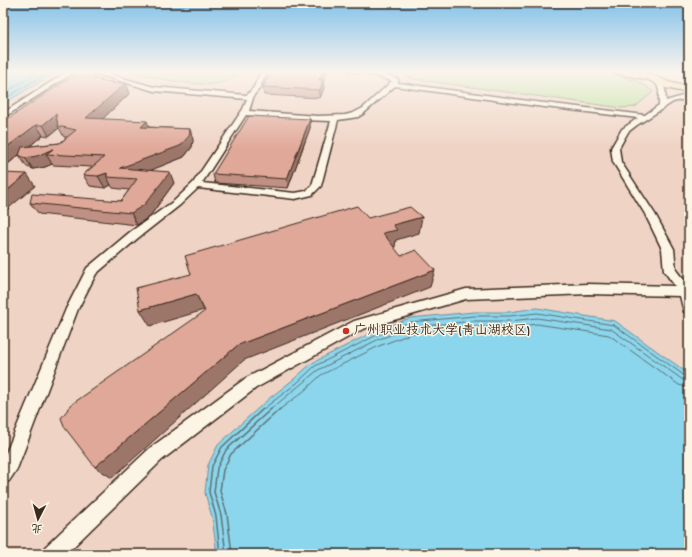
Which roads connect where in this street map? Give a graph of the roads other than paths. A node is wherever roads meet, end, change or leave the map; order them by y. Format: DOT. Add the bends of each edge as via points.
graph roads {
  1 [pos="33,97"];
  2 [pos="251,97"];
  3 [pos="378,97"];
  4 [pos="486,97"];
  5 [pos="662,97"];
  6 [pos="685,97"];
  7 [pos="663,106"];
  8 [pos="245,114"];
  9 [pos="3,116"];
  10 [pos="646,117"];
  11 [pos="335,118"];
  12 [pos="196,185"];
  13 [pos="687,292"];
  14 [pos="689,308"];
  15 [pos="3,475"];
  16 [pos="52,554"];
  1 -- 9 [label="street"];
  2 -- 8 [label="street"];
  3 -- 11 [label="street" via="357,114"];
  4 -- 10 [label="street"];
  5 -- 7 [label="street"];
  6 -- 7 [label="street"];
  7 -- 10 [label="street"];
  8 -- 11 [label="street"];
  8 -- 12 [label="street"];
  10 -- 13 [label="street" via="625,131 615,148 617,162 658,228 668,249 670,271"];
  11 -- 12 [label="street" via="316,186 308,193 295,196"];
  12 -- 15 [label="street" via="91,271 72,309 11,463"];
  13 -- 14 [label="street"];
  13 -- 16 [label="street" via="588,289 466,294 359,325 251,383 156,454"];
}
